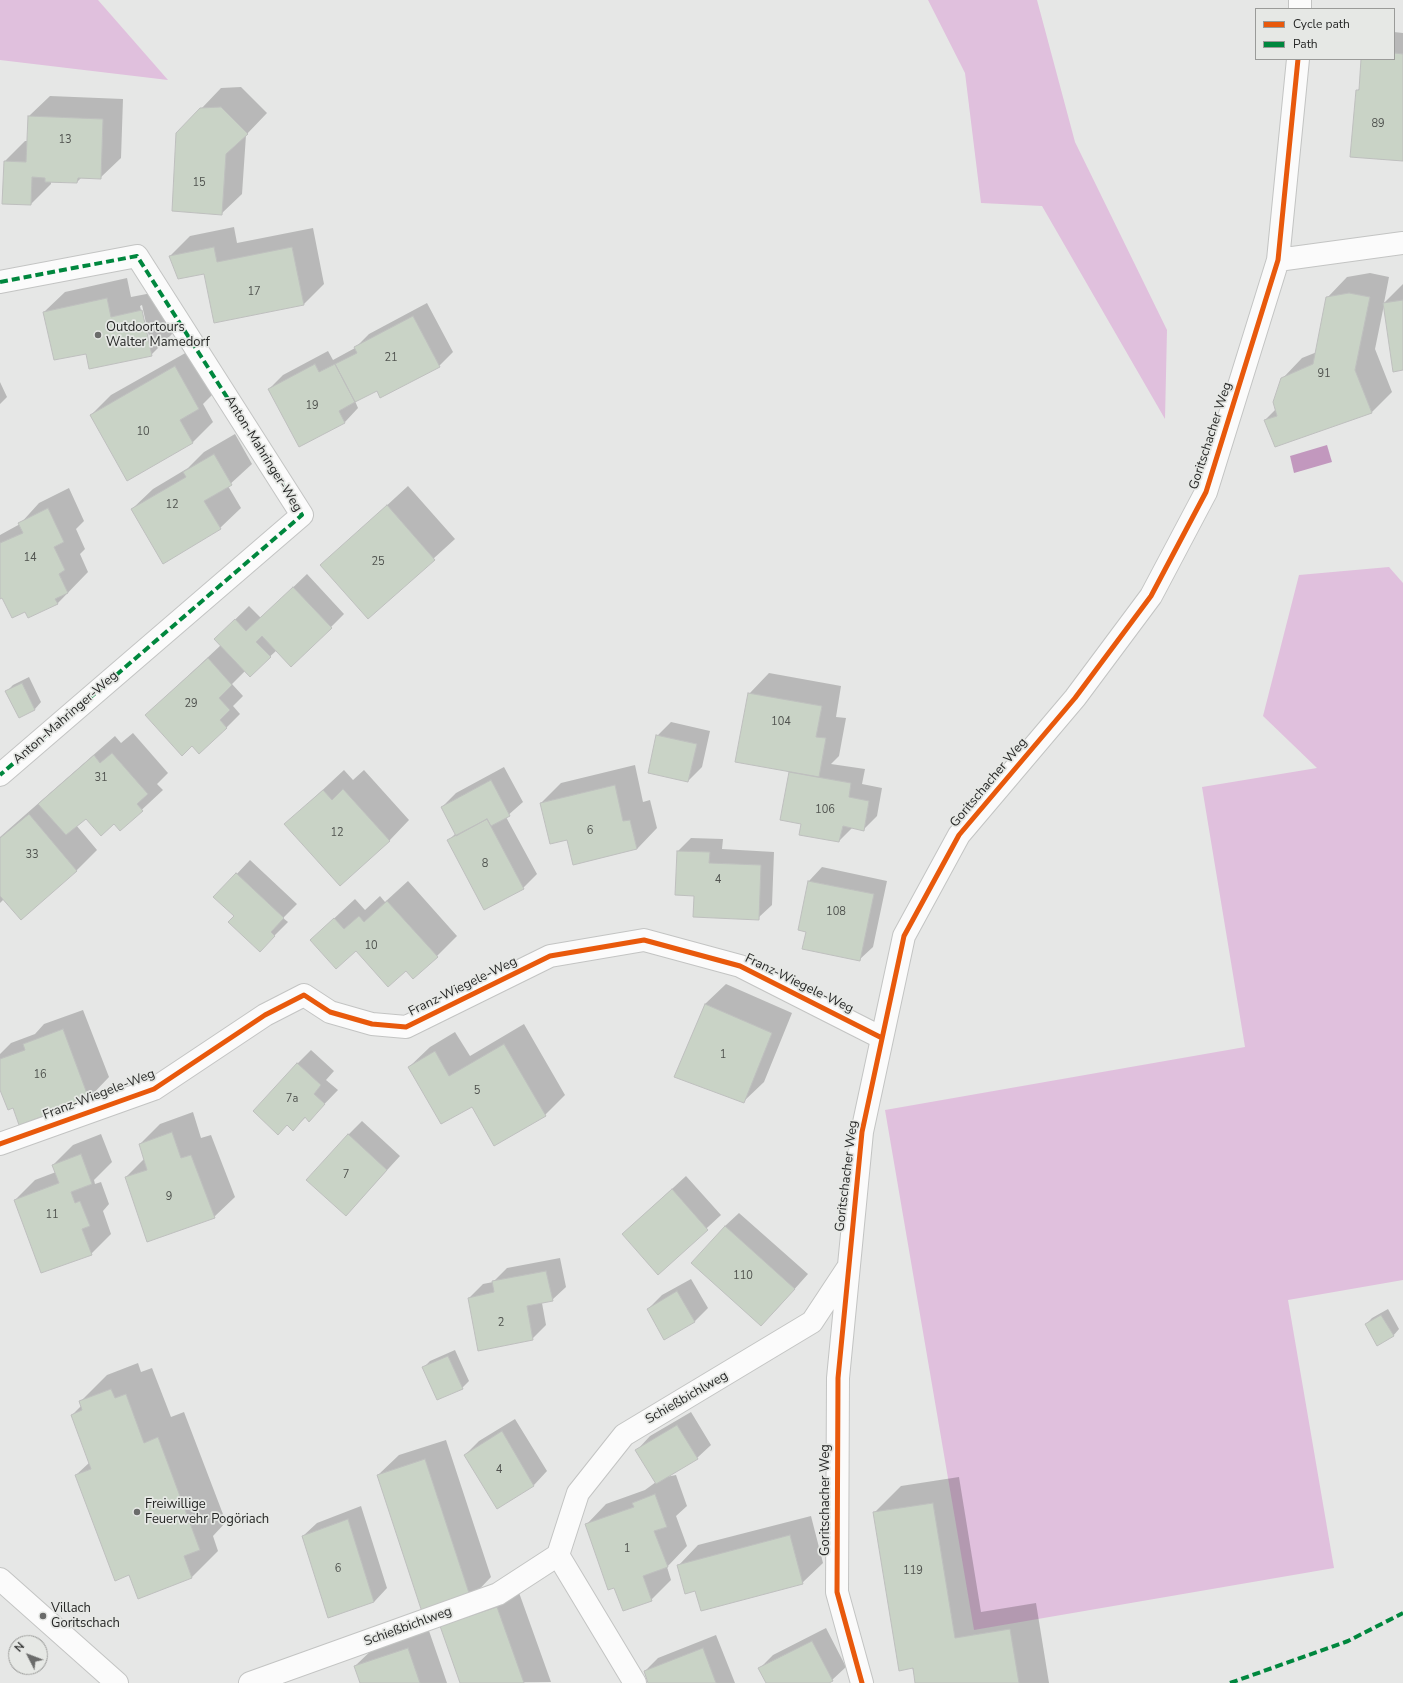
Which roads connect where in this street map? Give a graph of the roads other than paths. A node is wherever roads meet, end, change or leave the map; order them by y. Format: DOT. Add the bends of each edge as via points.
graph roads {
  1 [pos="1298,60"];
  2 [pos="1403,243"];
  3 [pos="1278,260"];
  4 [pos="0,282"];
  5 [pos="0,774"];
  6 [pos="882,1038"];
  7 [pos="0,1144"];
  8 [pos="848,1266"];
  9 [pos="558,1555"];
  10 [pos="0,1579"];
  11 [pos="117,1683"];
  12 [pos="250,1683"];
  13 [pos="635,1683"];
  14 [pos="862,1683"];
  1 -- 3 [label="street, Goritschacher Weg"];
  2 -- 3 [label="street"];
  3 -- 6 [label="street, Goritschacher Weg" via="1206,492 1151,596 1075,698 959,835 904,936"];
  4 -- 5 [label="street, Anton-Mahringer-Weg" via="137,256 302,515"];
  6 -- 7 [label="street, Franz-Wiegele-Weg" via="740,966 644,940 550,956 406,1027 372,1024 330,1012 304,995 265,1015 154,1089"];
  6 -- 8 [label="street, Goritschacher Weg" via="862,1132"];
  8 -- 9 [label="street, Schießbichlweg" via="812,1322 624,1435 578,1494"];
  8 -- 14 [label="street, Goritschacher Weg" via="838,1378 837,1592"];
  9 -- 12 [label="street, Schießbichlweg" via="498,1594"];
  9 -- 13 [label="street"];
  10 -- 11 [label="street"];
}
